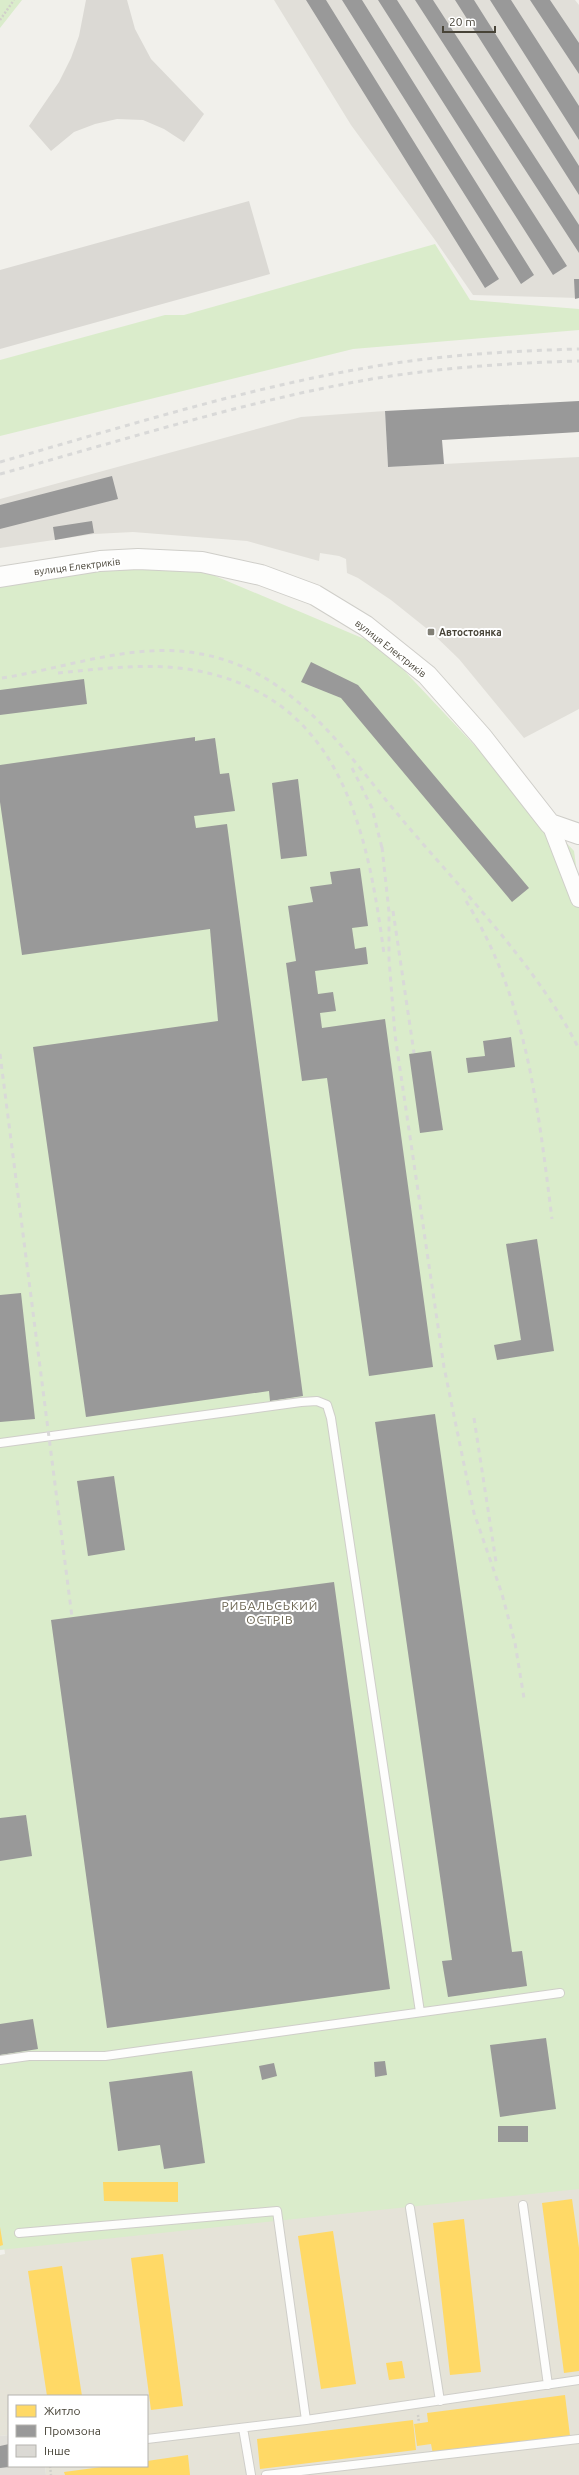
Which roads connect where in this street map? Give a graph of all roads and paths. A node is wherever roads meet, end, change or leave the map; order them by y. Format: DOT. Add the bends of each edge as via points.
graph roads {
  1 [pos="14,0"];
  2 [pos="0,20"];
  3 [pos="0,576"];
  4 [pos="550,824"];
  5 [pos="579,834"];
  6 [pos="579,899"];
  7 [pos="0,1444"];
  8 [pos="560,1993"];
  9 [pos="420,2012"];
  10 [pos="0,2060"];
  11 [pos="523,2205"];
  12 [pos="410,2208"];
  13 [pos="19,2233"];
  14 [pos="579,2380"];
  15 [pos="548,2385"];
  16 [pos="440,2401"];
  17 [pos="306,2420"];
  18 [pos="243,2428"];
  19 [pos="148,2439"];
  20 [pos="579,2439"];
  21 [pos="251,2475"];
  22 [pos="266,2475"];
  1 -- 2 [label="path"];
  3 -- 4 [label="street, вулиця Електриків" via="100,561 138,559 202,562 261,575 315,595 366,626 427,675 482,737"];
  4 -- 5 [label="street"];
  4 -- 6 [label="street, вулиця Електриків"];
  7 -- 9 [label="lane" via="301,1402 318,1401 327,1405"];
  8 -- 9 [label="lane"];
  9 -- 10 [label="lane" via="105,2056 29,2056"];
  11 -- 15 [label="lane"];
  12 -- 16 [label="lane"];
  13 -- 17 [label="lane" via="277,2211"];
  14 -- 15 [label="lane"];
  15 -- 16 [label="lane"];
  16 -- 17 [label="lane"];
  17 -- 18 [label="lane"];
  18 -- 19 [label="lane"];
  18 -- 21 [label="lane"];
  20 -- 22 [label="lane"];
}
